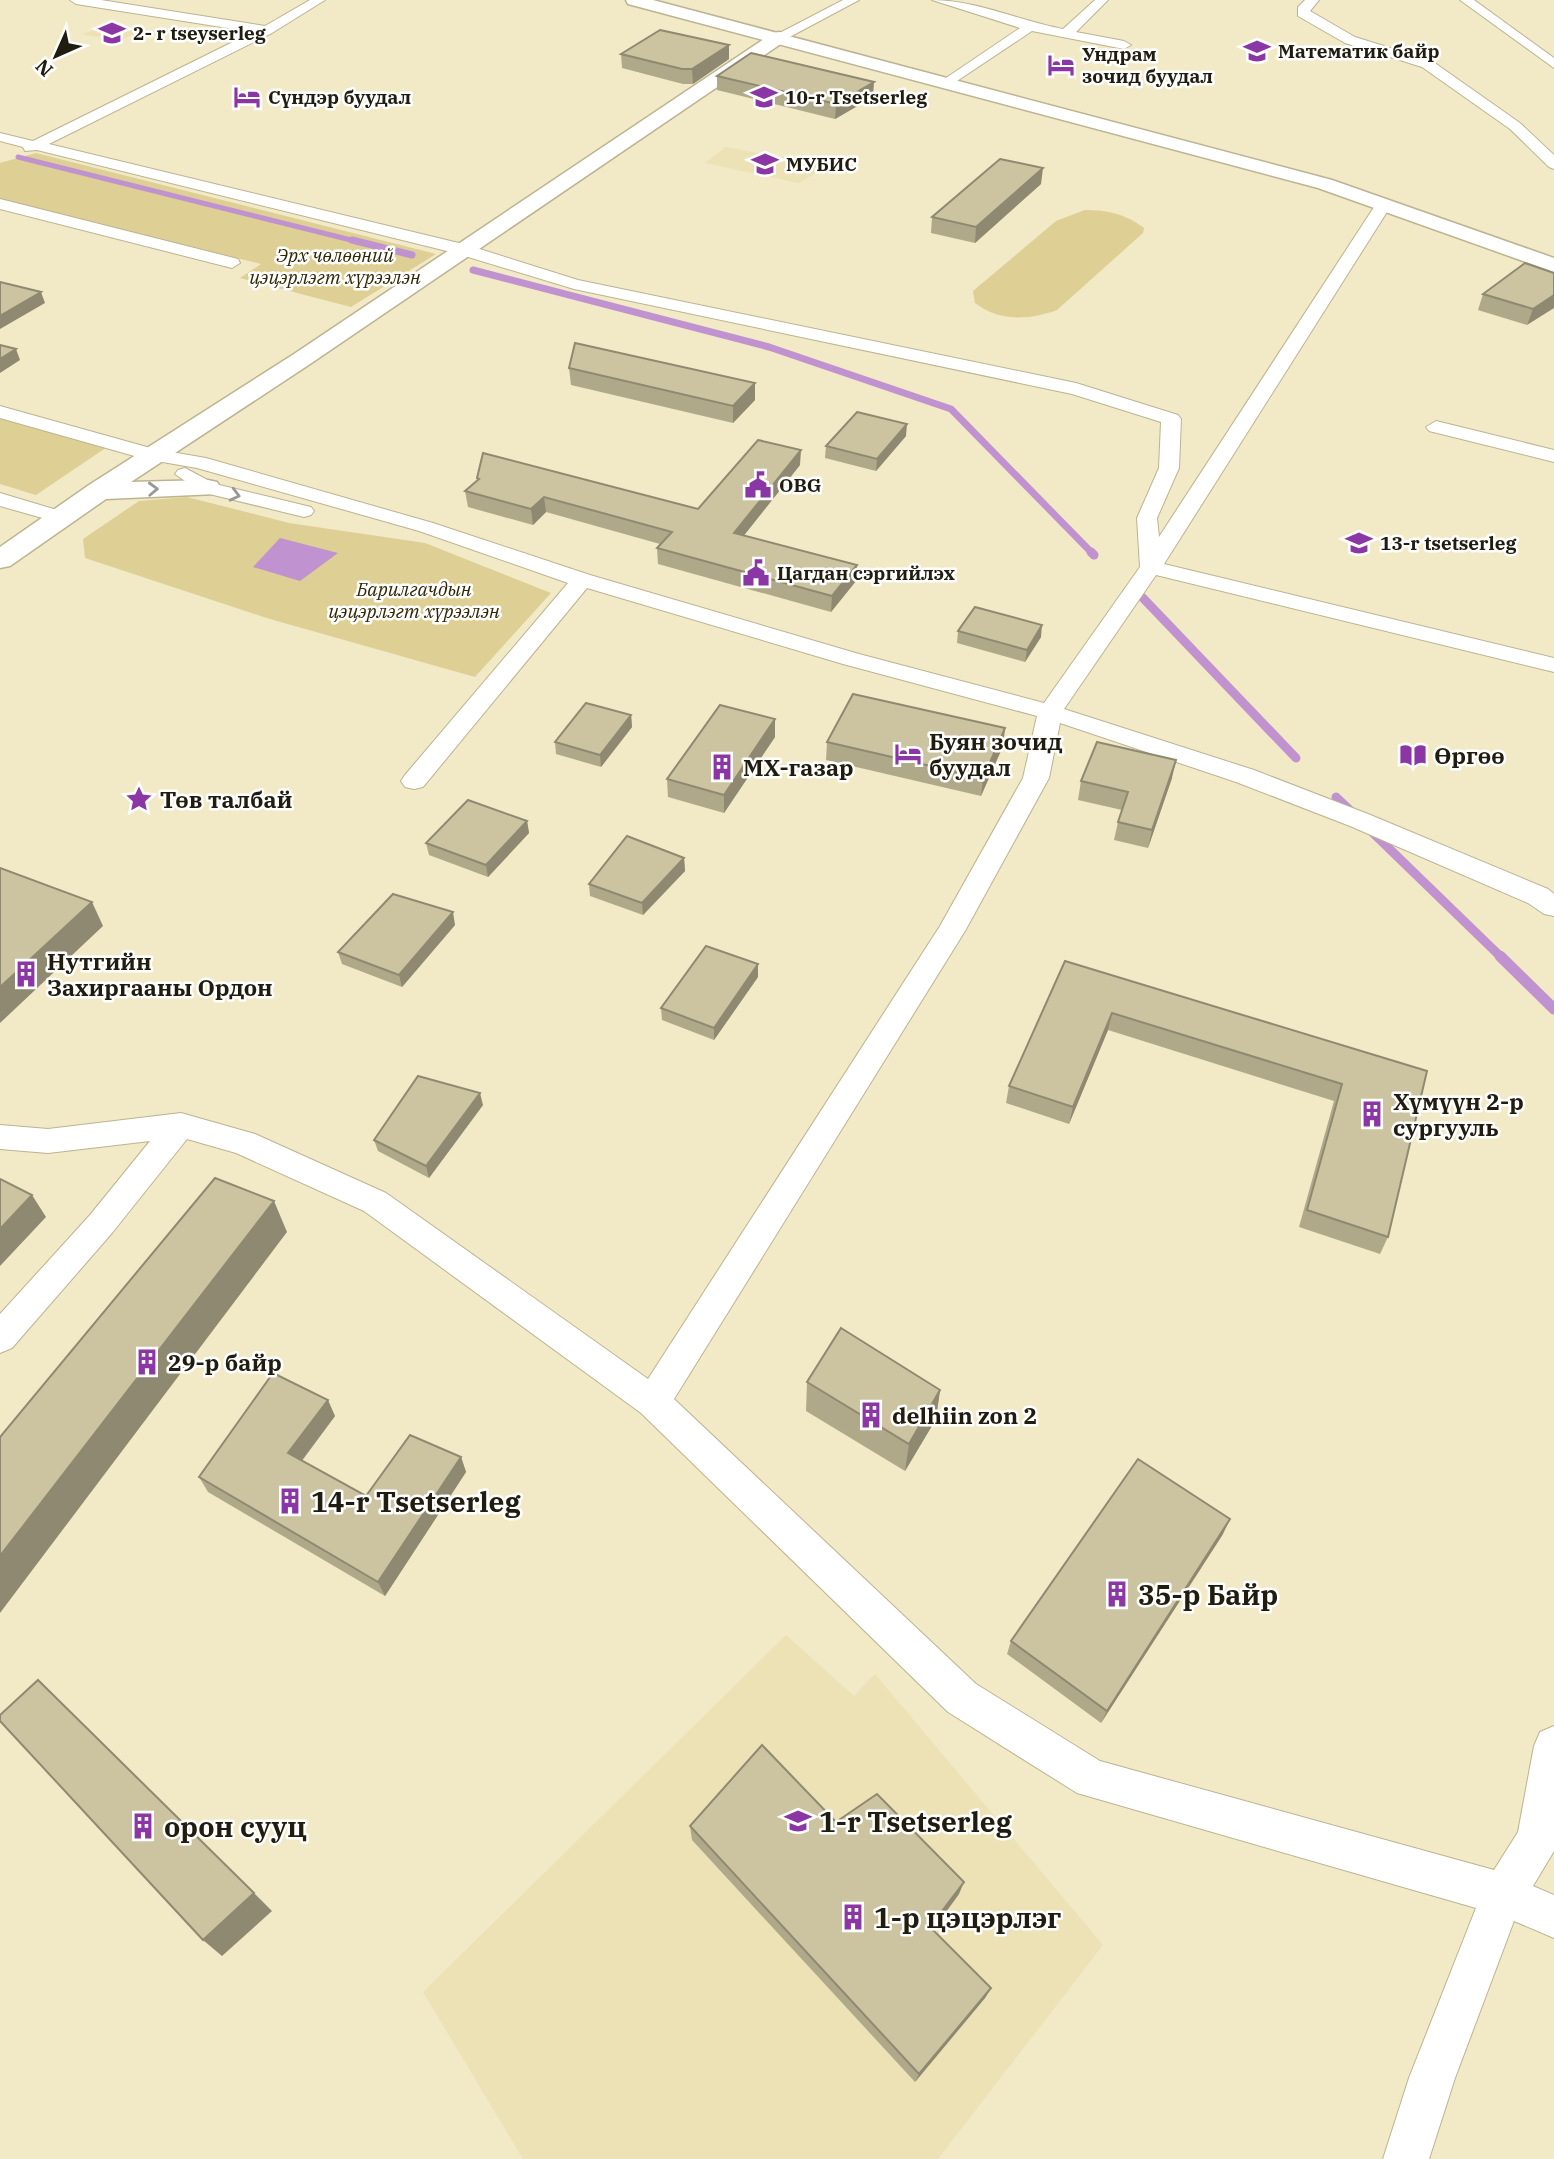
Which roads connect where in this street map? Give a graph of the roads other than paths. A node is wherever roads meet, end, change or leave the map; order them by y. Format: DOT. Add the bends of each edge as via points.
graph roads {
  1 [pos="76,0"];
  2 [pos="319,0"];
  3 [pos="634,0"];
  4 [pos="853,0"];
  5 [pos="1102,0"];
  6 [pos="1313,0"];
  7 [pos="1466,0"];
  8 [pos="947,1"];
  9 [pos="1030,27"];
  10 [pos="267,30"];
  11 [pos="1066,34"];
  12 [pos="779,37"];
  13 [pos="1124,45"];
  14 [pos="1554,64"];
  15 [pos="948,83"];
  16 [pos="0,137"];
  17 [pos="33,147"];
  18 [pos="0,155"];
  19 [pos="1554,164"];
  20 [pos="0,204"];
  21 [pos="1384,204"];
  22 [pos="461,249"];
  23 [pos="232,263"];
  24 [pos="1554,265"];
  25 [pos="0,412"];
  26 [pos="1437,428"];
  27 [pos="152,455"];
  28 [pos="1554,456"];
  29 [pos="208,488"];
  30 [pos="98,491"];
  31 [pos="0,499"];
  32 [pos="60,516"];
  33 [pos="426,527"];
  34 [pos="0,560"];
  35 [pos="1151,567"];
  36 [pos="582,580"];
  37 [pos="1554,665"];
  38 [pos="1050,712"];
  39 [pos="414,780"];
  40 [pos="1554,907"];
  41 [pos="181,1125"];
  42 [pos="0,1138"];
  43 [pos="0,1338"];
  44 [pos="653,1402"];
  45 [pos="1554,1746"];
  46 [pos="1503,1894"];
  47 [pos="1554,1917"];
  48 [pos="1406,2159"];
  1 -- 10 [label="street"];
  2 -- 10 [label="street"];
  3 -- 12 [label="main road"];
  4 -- 12 [label="street"];
  5 -- 11 [label="street"];
  6 -- 19 [label="street" via="1303,13 1313,20 1350,40 1427,64 1515,126"];
  7 -- 14 [label="street"];
  8 -- 9 [label="street"];
  9 -- 11 [label="street"];
  9 -- 15 [label="street"];
  10 -- 17 [label="street"];
  11 -- 13 [label="street"];
  12 -- 15 [label="main road"];
  12 -- 22 [label="main road"];
  15 -- 21 [label="main road"];
  16 -- 17 [label="street"];
  17 -- 18 [label="street"];
  17 -- 22 [label="street"];
  20 -- 23 [label="street"];
  21 -- 24 [label="main road"];
  21 -- 35 [label="street"];
  22 -- 27 [label="main road"];
  22 -- 35 [label="street" via="574,284 1076,389 1171,419 1169,468 1147,519"];
  25 -- 27 [label="street"];
  26 -- 28 [label="street"];
  27 -- 29 [label="street"];
  27 -- 30 [label="main road"];
  27 -- 33 [label="street" via="199,462"];
  30 -- 29 [label="main road, one-way"];
  29 -- 33 [label="street, one-way" via="292,509"];
  30 -- 32 [label="main road"];
  31 -- 32 [label="street"];
  32 -- 34 [label="main road"];
  33 -- 36 [label="street"];
  35 -- 37 [label="street"];
  35 -- 38 [label="street"];
  36 -- 38 [label="street"];
  36 -- 39 [label="street"];
  38 -- 40 [label="street" via="1245,776 1359,820 1538,896"];
  38 -- 44 [label="street" via="1036,778 951,931"];
  41 -- 42 [label="street" via="48,1141"];
  41 -- 43 [label="street"];
  41 -- 44 [label="street" via="244,1143 375,1202"];
  44 -- 46 [label="street" via="962,1699 1091,1779"];
  45 -- 46 [label="street" via="1538,1839"];
  46 -- 47 [label="street"];
  46 -- 48 [label="street"];
}
